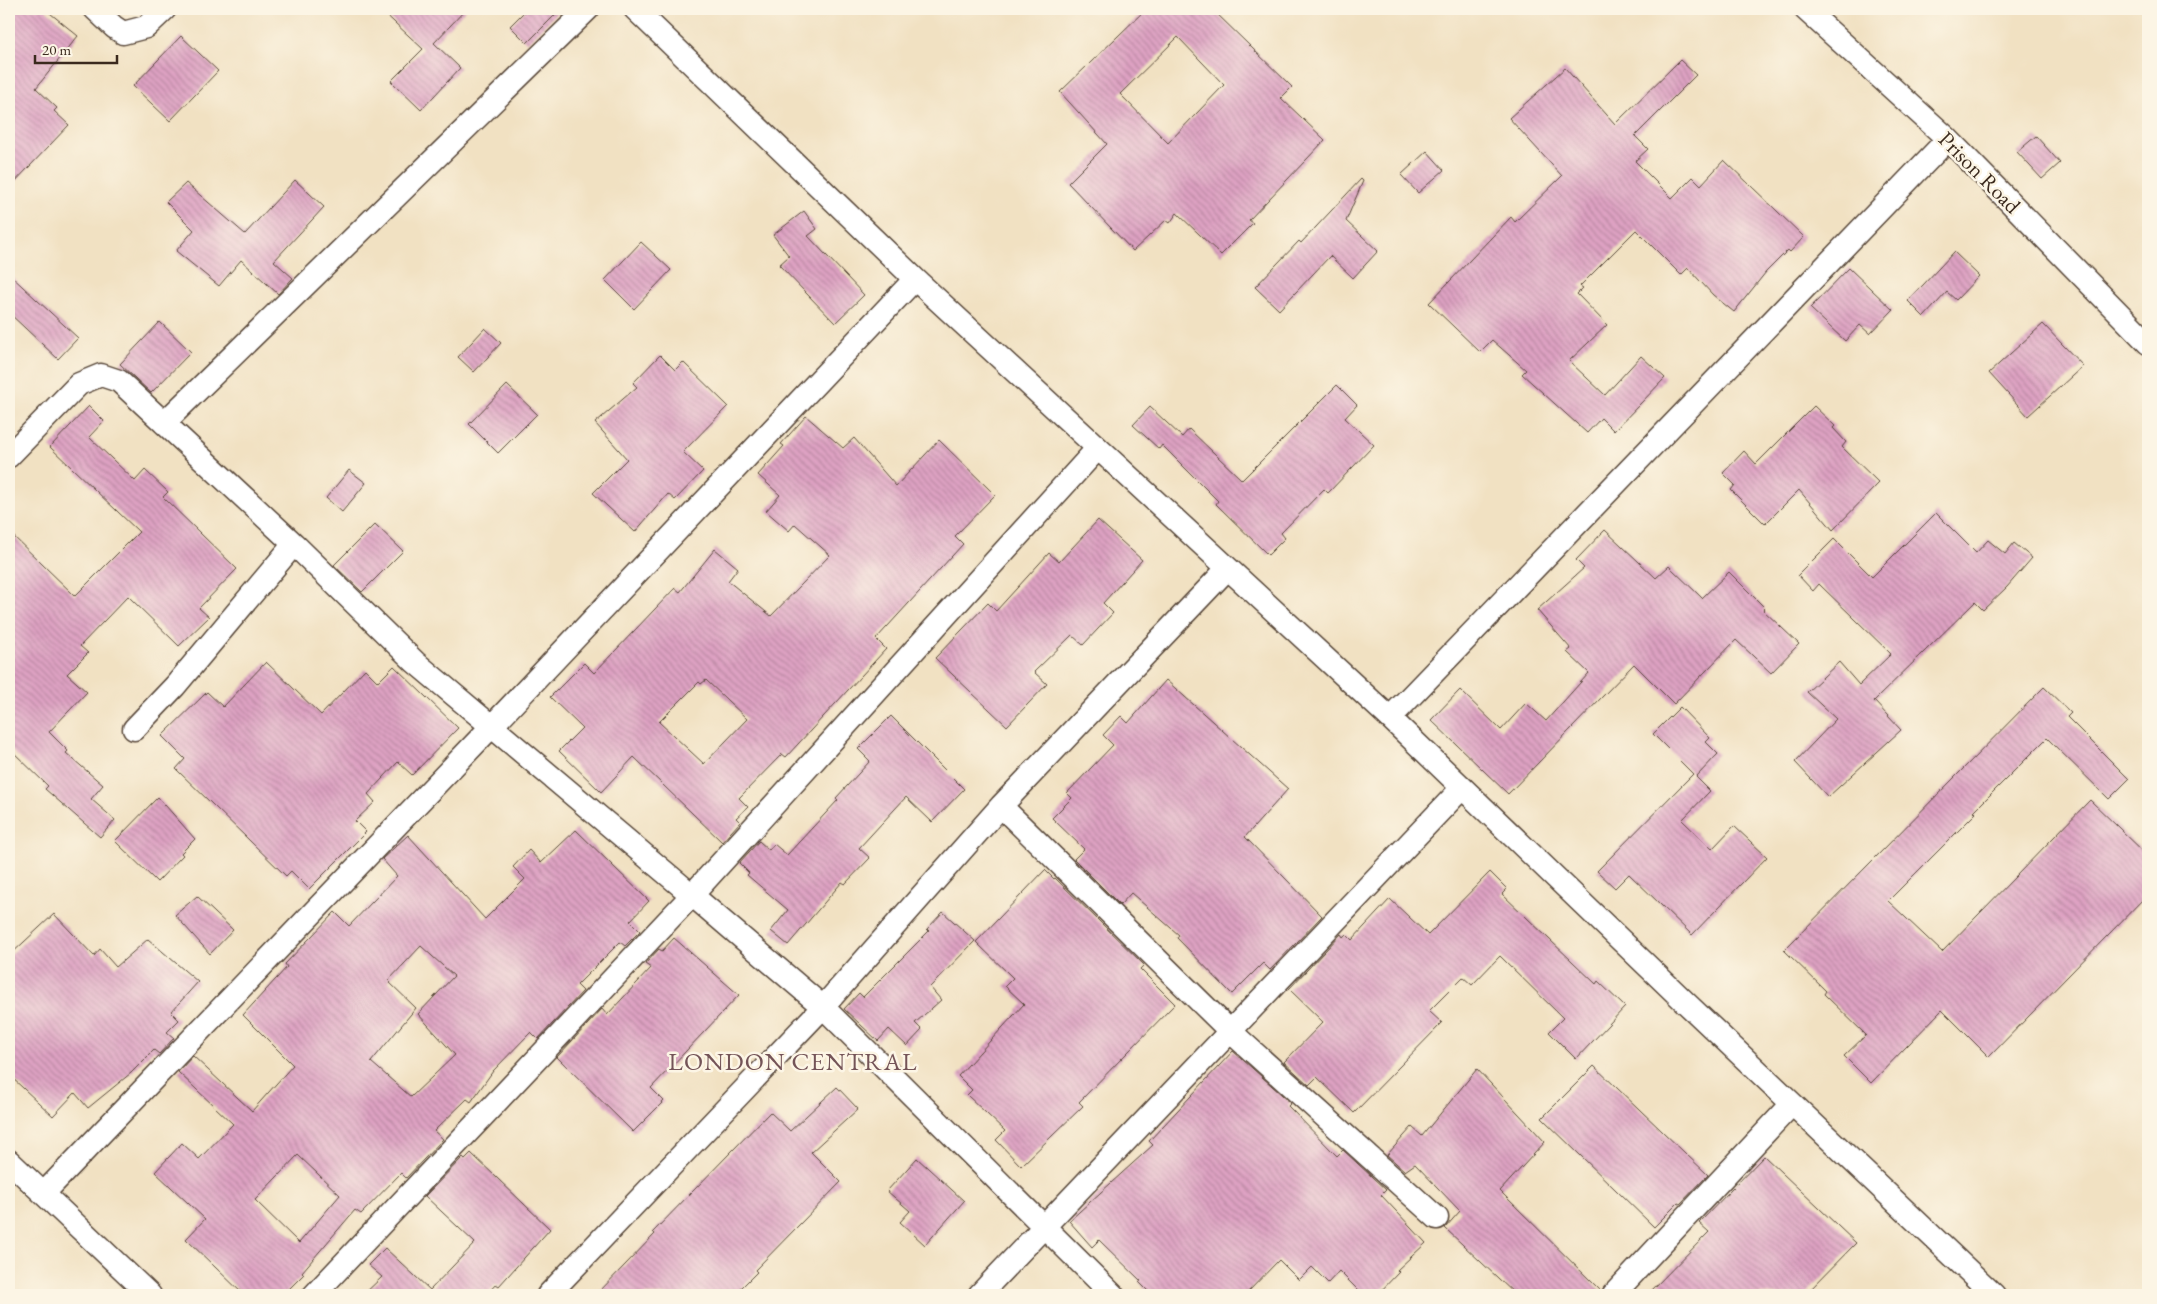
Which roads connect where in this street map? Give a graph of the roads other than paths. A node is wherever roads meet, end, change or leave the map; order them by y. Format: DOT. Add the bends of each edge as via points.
graph roads {
  1 [pos="95,9"];
  2 [pos="166,9"];
  3 [pos="588,9"];
  4 [pos="635,9"];
  5 [pos="1805,9"];
  6 [pos="1948,138"];
  7 [pos="916,279"];
  8 [pos="2148,343"];
  9 [pos="164,423"];
  10 [pos="1097,449"];
  11 [pos="9,456"];
  12 [pos="294,544"];
  13 [pos="1227,569"];
  14 [pos="1390,718"];
  15 [pos="492,726"];
  16 [pos="134,729"];
  17 [pos="1461,788"];
  18 [pos="1001,806"];
  19 [pos="692,895"];
  20 [pos="823,1007"];
  21 [pos="1230,1031"];
  22 [pos="1792,1104"];
  23 [pos="9,1161"];
  24 [pos="44,1193"];
  25 [pos="1437,1218"];
  26 [pos="1043,1228"];
  27 [pos="150,1295"];
  28 [pos="314,1295"];
  29 [pos="548,1295"];
  30 [pos="979,1295"];
  31 [pos="1113,1295"];
  32 [pos="1613,1295"];
  33 [pos="1994,1295"];
  1 -- 2 [label="street" via="123,33 146,27"];
  3 -- 9 [label="street"];
  4 -- 7 [label="street"];
  5 -- 6 [label="street, Prison Road"];
  6 -- 8 [label="street, Prison Road"];
  6 -- 14 [label="street"];
  7 -- 10 [label="street"];
  7 -- 15 [label="street"];
  9 -- 11 [label="street" via="119,381 101,375 79,384"];
  9 -- 12 [label="street"];
  10 -- 13 [label="street"];
  10 -- 19 [label="street"];
  12 -- 15 [label="street" via="414,662"];
  12 -- 16 [label="street" via="175,686"];
  13 -- 14 [label="street"];
  13 -- 18 [label="street"];
  14 -- 17 [label="street"];
  15 -- 19 [label="street"];
  15 -- 24 [label="street"];
  17 -- 21 [label="street"];
  17 -- 22 [label="street"];
  18 -- 20 [label="street"];
  18 -- 21 [label="street"];
  19 -- 20 [label="street"];
  19 -- 28 [label="street"];
  20 -- 26 [label="street"];
  20 -- 29 [label="street"];
  21 -- 25 [label="street"];
  21 -- 26 [label="street"];
  22 -- 32 [label="street"];
  22 -- 33 [label="street"];
  23 -- 24 [label="street"];
  24 -- 27 [label="street"];
  26 -- 30 [label="street"];
  26 -- 31 [label="street"];
}
